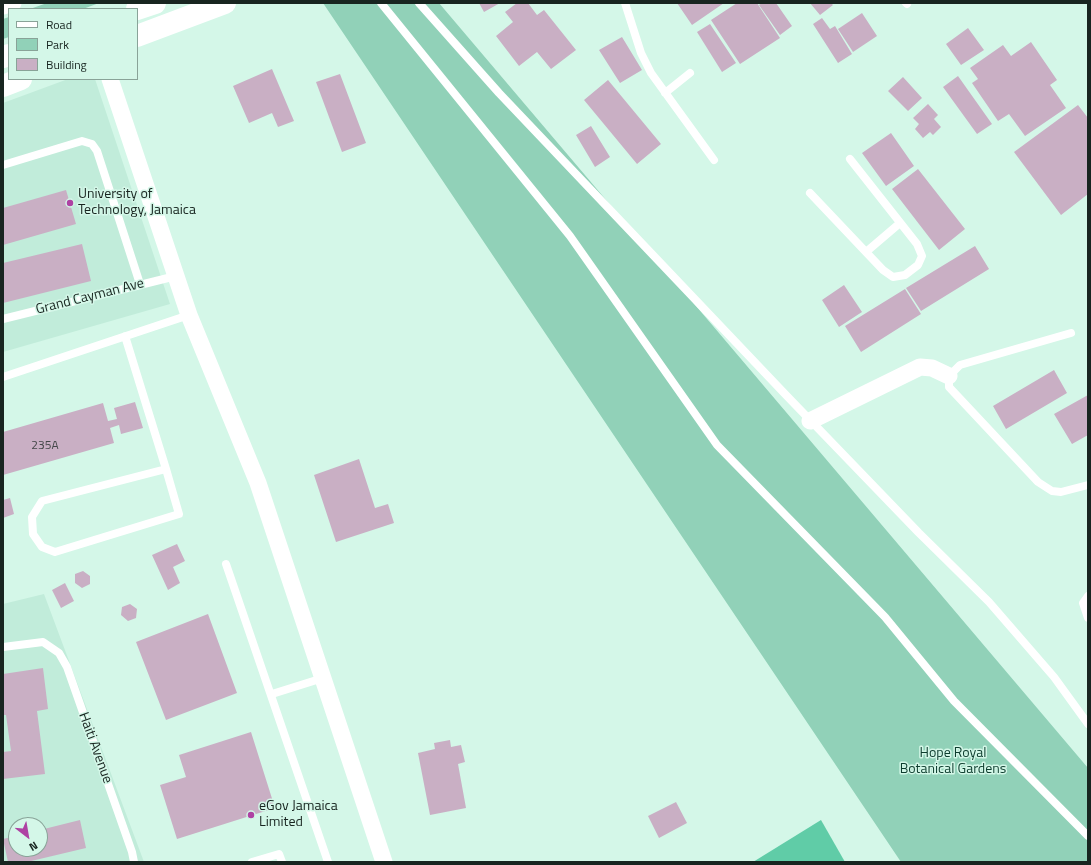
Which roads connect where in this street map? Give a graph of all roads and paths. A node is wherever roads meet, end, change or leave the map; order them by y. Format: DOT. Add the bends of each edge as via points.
graph roads {
  1 [pos="13,3"];
  2 [pos="155,3"];
  3 [pos="225,3"];
  4 [pos="381,3"];
  5 [pos="419,3"];
  6 [pos="625,3"];
  7 [pos="3,6"];
  8 [pos="138,9"];
  9 [pos="138,36"];
  10 [pos="690,73"];
  11 [pos="18,80"];
  12 [pos="110,80"];
  13 [pos="3,86"];
  14 [pos="665,93"];
  15 [pos="850,159"];
  16 [pos="714,160"];
  17 [pos="3,165"];
  18 [pos="810,193"];
  19 [pos="900,223"];
  20 [pos="866,252"];
  21 [pos="176,276"];
  22 [pos="140,284"];
  23 [pos="190,315"];
  24 [pos="3,319"];
  25 [pos="1070,333"];
  26 [pos="125,336"];
  27 [pos="949,376"];
  28 [pos="3,377"];
  29 [pos="810,421"];
  30 [pos="166,469"];
  31 [pos="1088,485"];
  32 [pos="226,564"];
  33 [pos="1088,596"];
  34 [pos="1088,618"];
  35 [pos="3,647"];
  36 [pos="323,678"];
  37 [pos="272,694"];
  38 [pos="1088,724"];
  39 [pos="1088,836"];
  40 [pos="134,862"];
  41 [pos="252,862"];
  42 [pos="282,862"];
  43 [pos="328,862"];
  44 [pos="384,862"];
  1 -- 7 [label="street"];
  2 -- 8 [label="main road"];
  3 -- 9 [label="main road"];
  4 -- 39 [label="lane" via="570,236 717,445 885,617 954,701"];
  5 -- 29 [label="lane" via="499,93"];
  6 -- 14 [label="lane" via="641,53 651,74"];
  10 -- 14 [label="lane"];
  11 -- 13 [label="main road"];
  12 -- 21 [label="street"];
  14 -- 16 [label="lane"];
  15 -- 19 [label="lane"];
  17 -- 22 [label="lane" via="82,141 92,144"];
  18 -- 20 [label="lane"];
  19 -- 20 [label="lane"];
  19 -- 20 [label="lane" via="917,244 922,256 918,265 905,275 893,277"];
  21 -- 22 [label="lane, Grand Cayman Ave"];
  21 -- 23 [label="street"];
  22 -- 24 [label="lane, Grand Cayman Ave"];
  23 -- 26 [label="lane"];
  23 -- 36 [label="street" via="258,483"];
  25 -- 27 [label="lane" via="960,365"];
  26 -- 28 [label="lane"];
  26 -- 30 [label="lane"];
  27 -- 29 [label="street" via="932,368 920,367"];
  27 -- 31 [label="lane" via="949,387 1038,482 1052,491 1061,492"];
  29 -- 38 [label="lane" via="989,602 1054,677"];
  30 -- 30 [label="lane" via="179,514 55,552 42,547 33,534 32,517 42,501"];
  32 -- 37 [label="lane"];
  33 -- 34 [label="lane" via="1083,603"];
  35 -- 40 [label="lane, Haiti Avenue" via="42,642 59,653 67,667"];
  36 -- 37 [label="lane"];
  36 -- 44 [label="street"];
  37 -- 43 [label="lane"];
  41 -- 42 [label="lane" via="279,854"];
}
